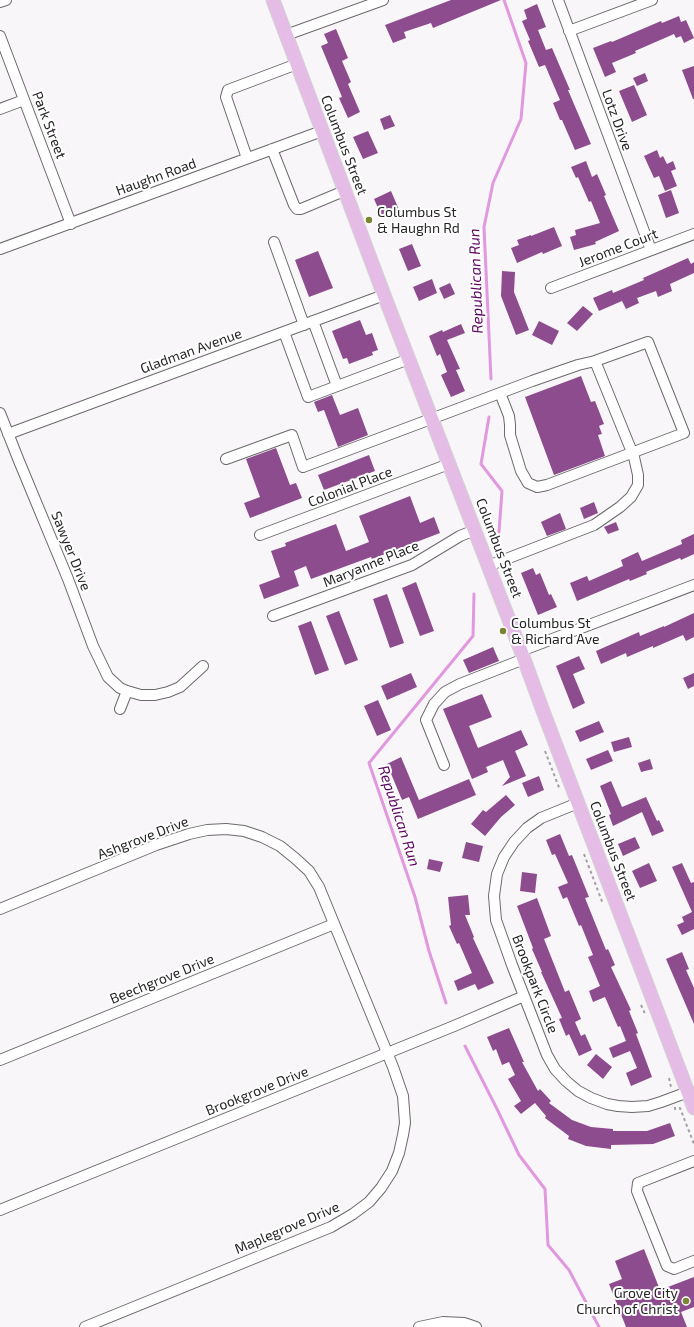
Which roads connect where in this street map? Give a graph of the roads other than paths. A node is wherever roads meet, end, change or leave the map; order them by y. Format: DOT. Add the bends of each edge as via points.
graph roads {
  1 [pos="6,0"];
  2 [pos="273,0"];
  3 [pos="383,0"];
  4 [pos="558,0"];
  5 [pos="652,0"];
  6 [pos="0,2"];
  7 [pos="569,31"];
  8 [pos="286,35"];
  9 [pos="0,36"];
  10 [pos="296,64"];
  11 [pos="24,100"];
  12 [pos="0,109"];
  13 [pos="322,131"];
  14 [pos="272,149"];
  15 [pos="248,158"];
  16 [pos="344,191"];
  17 [pos="71,224"];
  18 [pos="694,234"];
  19 [pos="274,242"];
  20 [pos="0,249"];
  21 [pos="651,250"];
  22 [pos="551,288"];
  23 [pos="384,296"];
  24 [pos="309,323"];
  25 [pos="284,332"];
  26 [pos="409,359"];
  27 [pos="596,361"];
  28 [pos="337,386"];
  29 [pos="500,393"];
  30 [pos="0,413"];
  31 [pos="432,418"];
  32 [pos="8,434"];
  33 [pos="632,454"];
  34 [pos="226,459"];
  35 [pos="449,464"];
  36 [pos="475,530"];
  37 [pos="260,535"];
  38 [pos="488,566"];
  39 [pos="694,585"];
  40 [pos="273,616"];
  41 [pos="523,655"];
  42 [pos="203,666"];
  43 [pos="127,691"];
  44 [pos="120,709"];
  45 [pos="444,765"];
  46 [pos="578,803"];
  47 [pos="0,909"];
  48 [pos="334,924"];
  49 [pos="524,996"];
  50 [pos="387,1053"];
  51 [pos="0,1060"];
  52 [pos="688,1092"];
  53 [pos="694,1108"];
  54 [pos="690,1163"];
  55 [pos="0,1210"];
  56 [pos="694,1261"];
  57 [pos="85,1327"];
  58 [pos="419,1327"];
  59 [pos="476,1327"];
  1 -- 6 [label="street"];
  2 -- 8 [label="main road, Columbus Street"];
  3 -- 8 [label="street"];
  4 -- 7 [label="street, Lotz Drive"];
  5 -- 7 [label="street"];
  7 -- 21 [label="street, Lotz Drive"];
  8 -- 10 [label="main road, Columbus Street"];
  9 -- 11 [label="street, Park Street"];
  10 -- 13 [label="main road, Columbus Street"];
  10 -- 15 [label="street" via="228,90 226,97"];
  11 -- 12 [label="street"];
  11 -- 17 [label="street, Park Street"];
  13 -- 14 [label="street, Haughn Road"];
  13 -- 16 [label="main road, Columbus Street"];
  14 -- 15 [label="street, Haughn Road"];
  14 -- 16 [label="street" via="297,209"];
  15 -- 17 [label="street, Haughn Road"];
  16 -- 23 [label="main road, Columbus Street"];
  17 -- 20 [label="street, Haughn Road"];
  18 -- 21 [label="street, Jerome Court"];
  19 -- 24 [label="street"];
  21 -- 22 [label="street, Jerome Court"];
  23 -- 24 [label="street, Gladman Avenue"];
  23 -- 26 [label="main road, Columbus Street"];
  24 -- 25 [label="street, Gladman Avenue"];
  24 -- 28 [label="street"];
  25 -- 28 [label="street" via="308,397"];
  25 -- 32 [label="street, Gladman Avenue"];
  26 -- 28 [label="street"];
  26 -- 31 [label="main road, Columbus Street"];
  27 -- 29 [label="street"];
  27 -- 33 [label="street"];
  27 -- 33 [label="street" via="648,342 684,433"];
  29 -- 31 [label="street"];
  29 -- 33 [label="street" via="509,416 510,435 521,471 528,483 537,487 547,486"];
  30 -- 32 [label="street, Sawyer Drive"];
  31 -- 34 [label="street" via="303,467 292,435"];
  31 -- 35 [label="main road, Columbus Street"];
  32 -- 43 [label="street, Sawyer Drive" via="104,670 120,688"];
  33 -- 38 [label="street" via="638,485 631,497 620,507 594,525"];
  35 -- 36 [label="main road, Columbus Street"];
  35 -- 37 [label="street, Colonial Place"];
  36 -- 38 [label="main road, Columbus Street"];
  36 -- 40 [label="street, Maryanne Place" via="460,536 412,565"];
  38 -- 41 [label="main road, Columbus Street"];
  39 -- 41 [label="street"];
  41 -- 45 [label="street" via="450,689 434,704 426,720"];
  41 -- 46 [label="main road, Columbus Street"];
  42 -- 43 [label="street" via="180,687 168,692 148,696"];
  43 -- 44 [label="street"];
  46 -- 49 [label="street, Brookpark Circle" via="541,818 527,828 504,857 498,874 494,896 496,920"];
  46 -- 52 [label="main road, Columbus Street"];
  47 -- 48 [label="street, Ashgrove Drive" via="156,845 207,830 226,829 262,837 280,846 296,859 309,871 319,888"];
  48 -- 50 [label="street, Ashgrove Drive"];
  48 -- 51 [label="street, Beechgrove Drive"];
  49 -- 50 [label="street, Brookgrove Drive"];
  49 -- 52 [label="street, Brookpark Circle" via="547,1055 555,1069 578,1091 606,1104 632,1107 648,1106"];
  50 -- 55 [label="street, Brookgrove Drive"];
  50 -- 57 [label="street, Maplegrove Drive" via="399,1083 405,1123 399,1153 392,1171 368,1202 331,1227"];
  52 -- 53 [label="main road, Columbus Street"];
  54 -- 56 [label="street" via="638,1183 637,1191 667,1266 674,1269"];
  58 -- 59 [label="street" via="443,1322 464,1323"];
}
